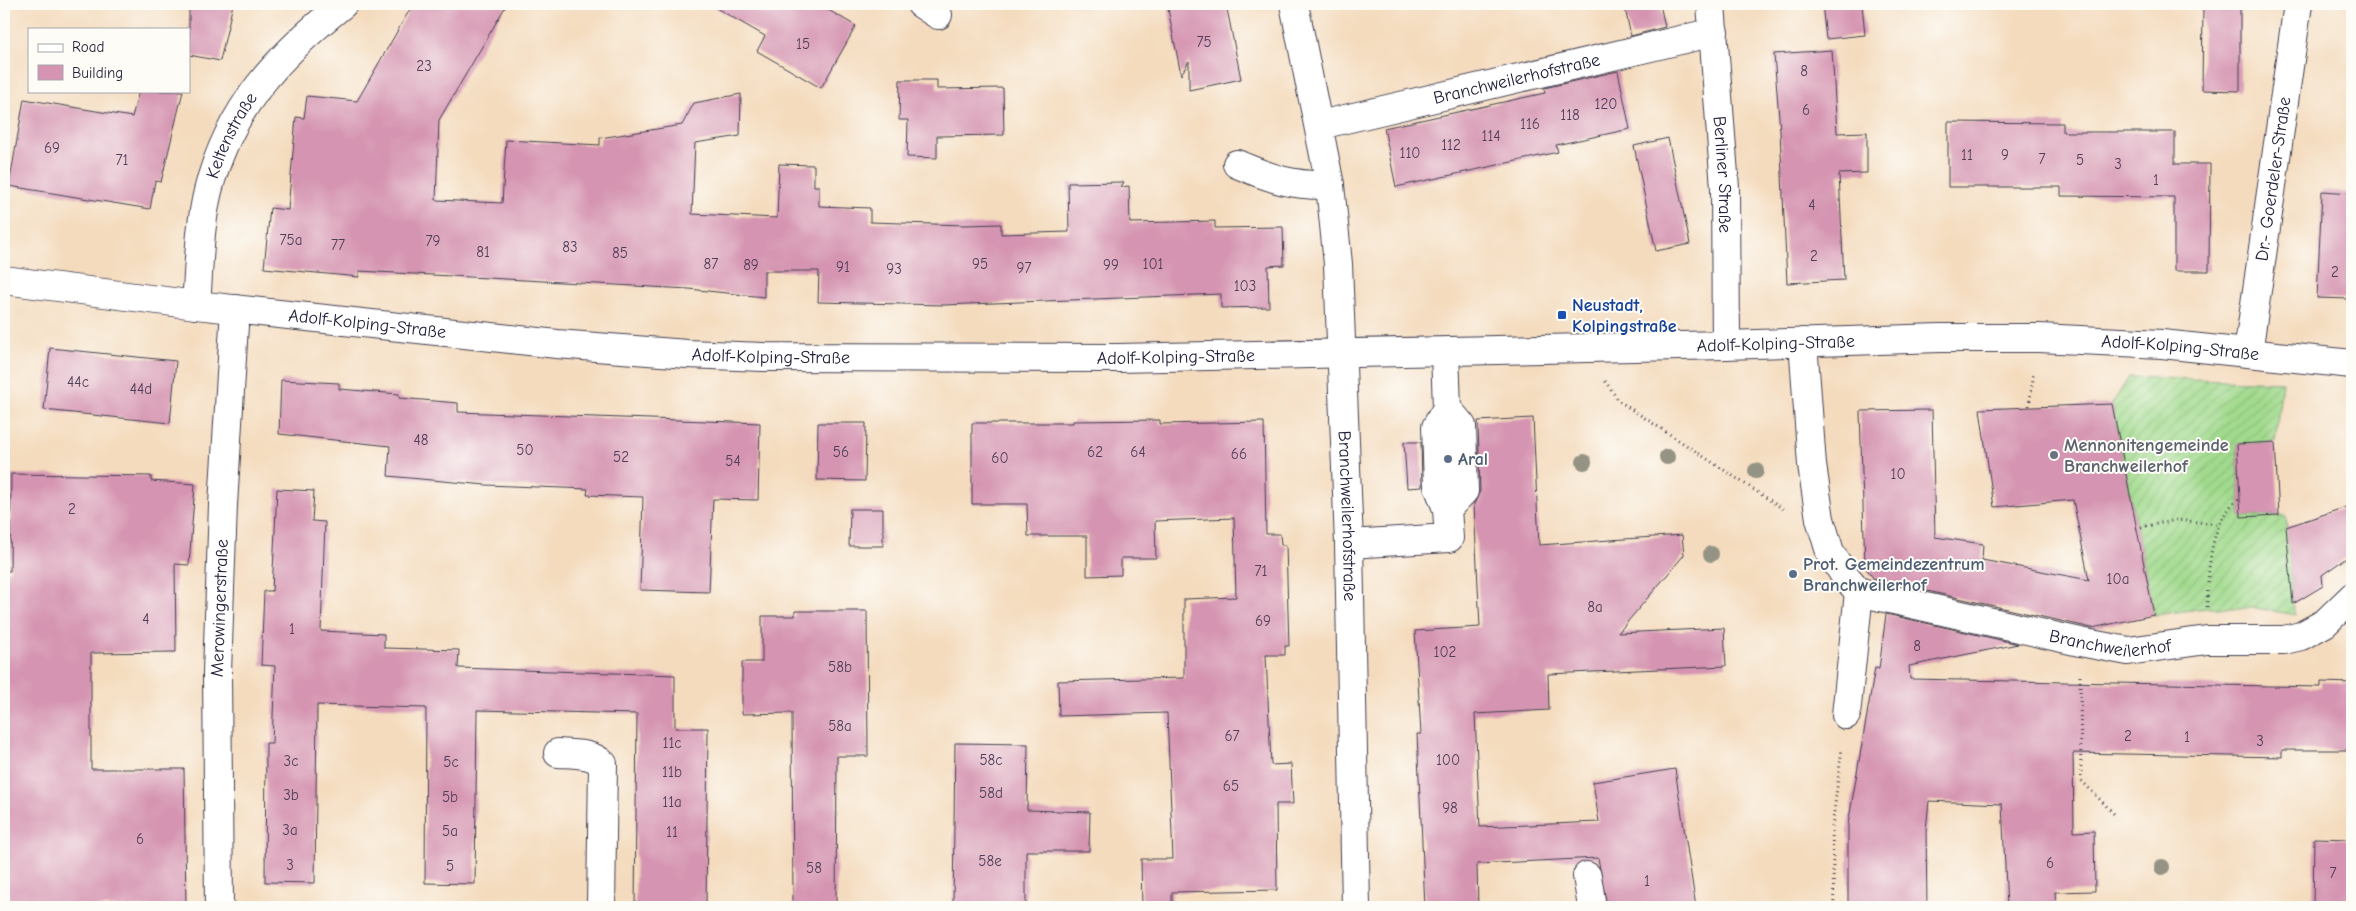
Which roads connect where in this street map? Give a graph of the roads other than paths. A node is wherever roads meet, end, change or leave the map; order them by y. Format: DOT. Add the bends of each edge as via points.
graph roads {
  1 [pos="343,4"];
  2 [pos="1294,4"];
  3 [pos="1711,4"];
  4 [pos="2298,4"];
  5 [pos="1714,32"];
  6 [pos="1320,125"];
  7 [pos="1237,164"];
  8 [pos="1330,185"];
  9 [pos="4,280"];
  10 [pos="196,305"];
  11 [pos="234,309"];
  12 [pos="1803,342"];
  13 [pos="1726,345"];
  14 [pos="1342,352"];
  15 [pos="1445,352"];
  16 [pos="2248,353"];
  17 [pos="2352,364"];
  18 [pos="1349,544"];
  19 [pos="1859,592"];
  20 [pos="2352,597"];
  21 [pos="1846,715"];
  22 [pos="558,754"];
  23 [pos="1587,876"];
  24 [pos="219,907"];
  25 [pos="600,907"];
  26 [pos="1356,907"];
  27 [pos="1592,907"];
  1 -- 10 [label="street, Keltenstraße" via="281,59 246,102 221,147 207,193"];
  2 -- 6 [label="street, Branchweilerhofstraße"];
  3 -- 5 [label="street, Berliner Straße"];
  4 -- 16 [label="street, Dr.- Goerdeler-Straße"];
  5 -- 6 [label="street, Branchweilerhofstraße"];
  5 -- 13 [label="street, Berliner Straße" via="1725,188"];
  6 -- 8 [label="street, Branchweilerhofstraße"];
  7 -- 8 [label="street" via="1276,180"];
  8 -- 14 [label="street, Branchweilerhofstraße"];
  9 -- 10 [label="street, Adolf-Kolping-Straße"];
  10 -- 11 [label="street, Adolf-Kolping-Straße"];
  11 -- 14 [label="street, Adolf-Kolping-Straße" via="566,344 754,357 1109,358"];
  11 -- 24 [label="street, Merowingerstraße" via="217,672"];
  12 -- 13 [label="street, Adolf-Kolping-Straße"];
  12 -- 16 [label="street, Adolf-Kolping-Straße" via="2040,338 2162,344"];
  12 -- 19 [label="street" via="1812,465 1820,519 1830,552"];
  13 -- 15 [label="street, Adolf-Kolping-Straße"];
  14 -- 15 [label="street, Adolf-Kolping-Straße"];
  14 -- 18 [label="street, Branchweilerhofstraße"];
  15 -- 18 [label="street" via="1447,408 1436,427 1438,486 1447,509 1449,538"];
  16 -- 17 [label="street, Adolf-Kolping-Straße"];
  18 -- 26 [label="street, Branchweilerhofstraße"];
  19 -- 20 [label="street, Branchweilerhof" via="2128,651 2207,640 2284,640 2301,636 2325,622"];
  19 -- 21 [label="street"];
  22 -- 25 [label="street" via="598,758 603,764"];
  23 -- 27 [label="street"];
}
